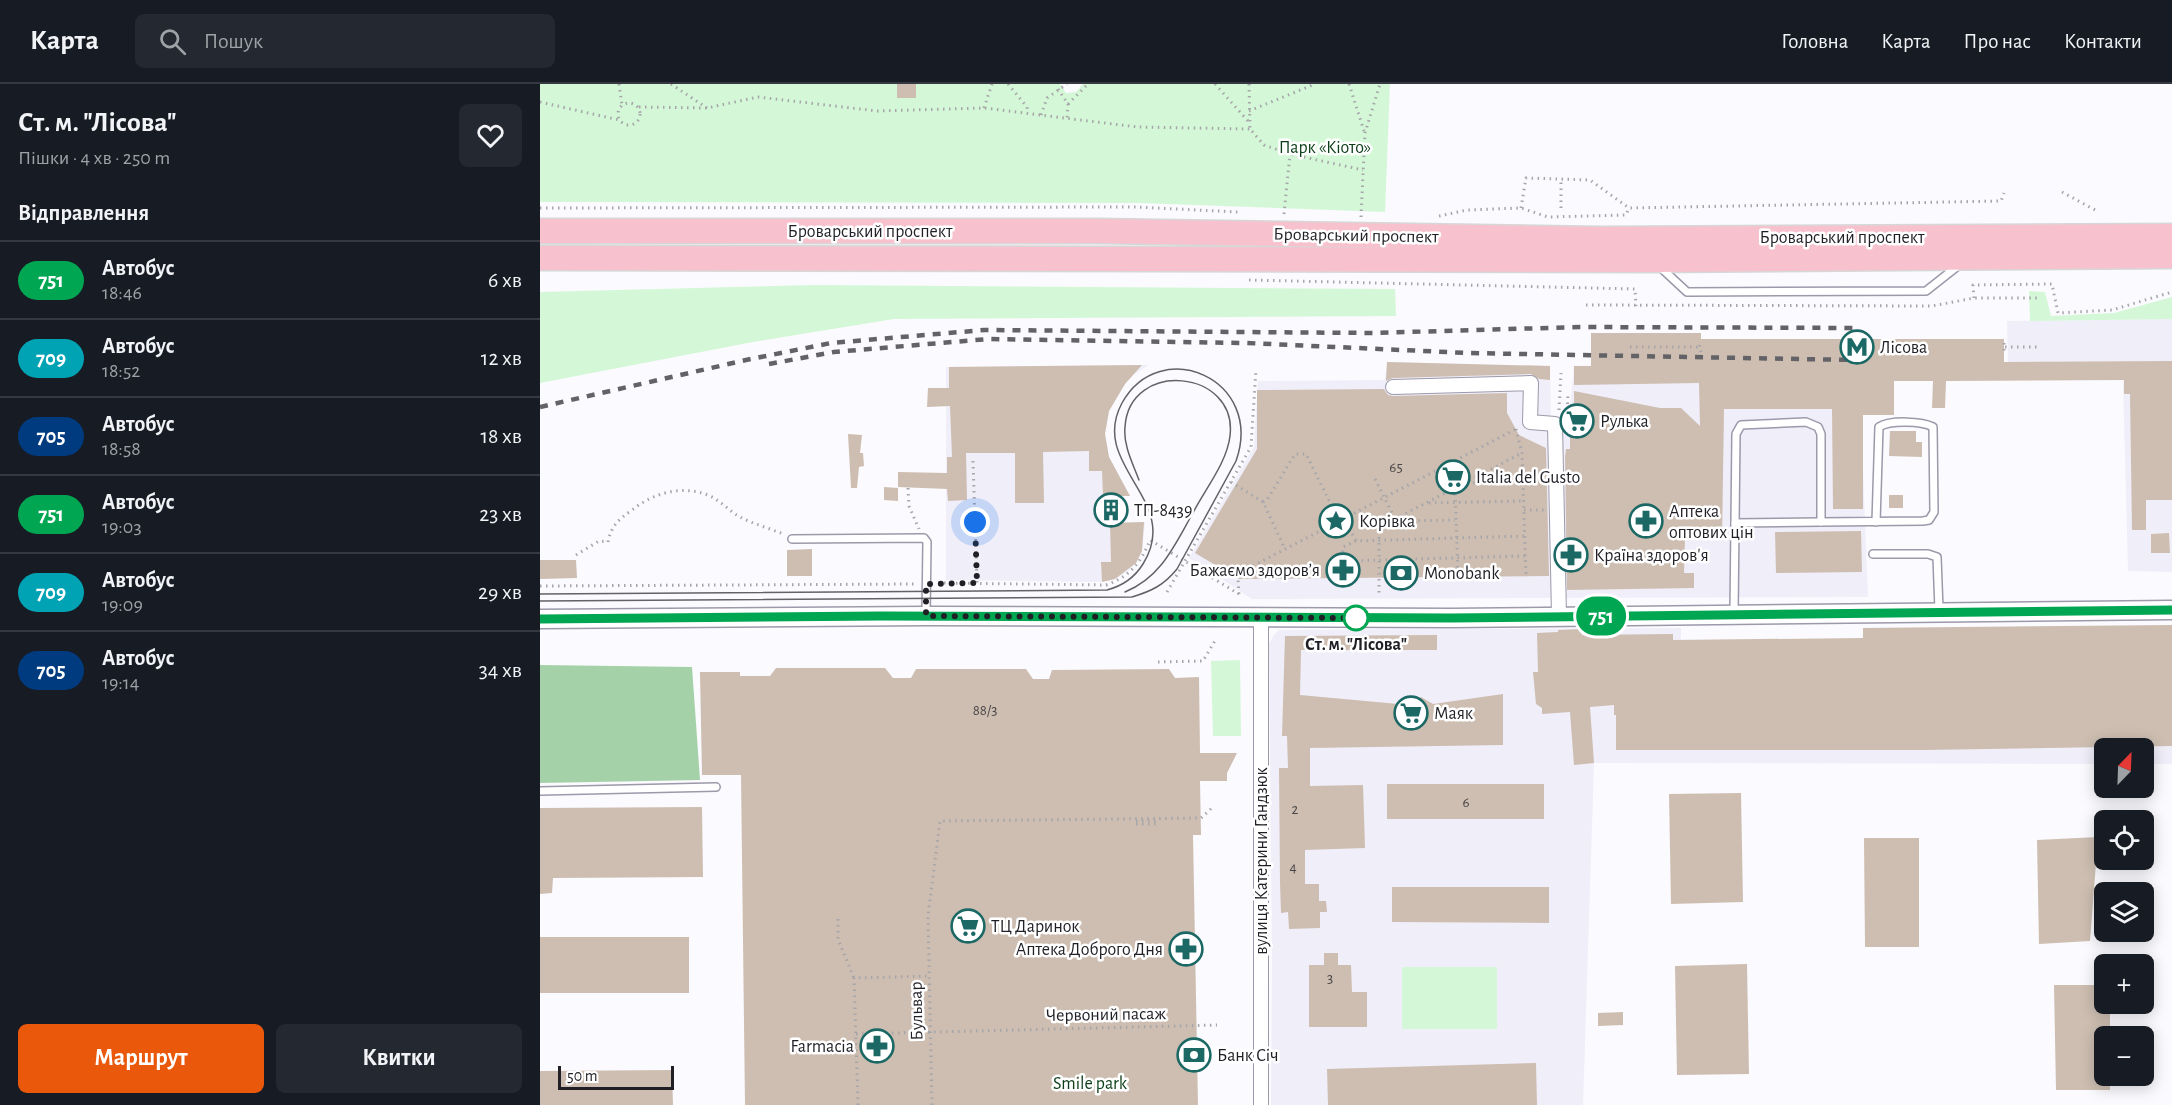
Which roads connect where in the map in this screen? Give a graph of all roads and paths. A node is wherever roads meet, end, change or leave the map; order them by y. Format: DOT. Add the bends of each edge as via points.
graph roads {
  1 [pos="619,84"];
  2 [pos="671,84"];
  3 [pos="992,84"];
  4 [pos="1008,84"];
  5 [pos="1067,84"];
  6 [pos="1088,84"];
  7 [pos="1215,84"];
  8 [pos="1249,84"];
  9 [pos="1315,84"];
  10 [pos="1349,84"];
  11 [pos="1380,84"];
  12 [pos="1059,88"];
  13 [pos="540,102"];
  14 [pos="1068,104"];
  15 [pos="622,105"];
  16 [pos="639,107"];
  17 [pos="707,108"];
  18 [pos="984,108"];
  19 [pos="1249,111"];
  20 [pos="1029,113"];
  21 [pos="1041,116"];
  22 [pos="1067,119"];
  23 [pos="619,120"];
  24 [pos="1249,122"];
  25 [pos="1250,129"];
  26 [pos="1365,133"];
  27 [pos="1290,154"];
  28 [pos="1362,170"];
  29 [pos="1562,178"];
  30 [pos="2062,192"];
  31 [pos="2004,193"];
  32 [pos="540,208"];
  33 [pos="1521,208"];
  34 [pos="1561,208"];
  35 [pos="1629,208"];
  36 [pos="2097,211"];
  37 [pos="1238,212"];
  38 [pos="1273,214"];
  39 [pos="1350,216"];
  40 [pos="1438,216"];
  41 [pos="540,231"];
  42 [pos="2172,236"];
  43 [pos="2172,256"];
  44 [pos="1970,257"];
  45 [pos="540,258"];
  46 [pos="1653,260"];
  47 [pos="2172,292"];
  48 [pos="1974,298"];
  49 [pos="2038,298"];
  50 [pos="1586,305"];
  51 [pos="1630,347"];
  52 [pos="1700,347"];
  53 [pos="2038,347"];
  54 [pos="2004,352"];
  55 [pos="1256,369"];
  56 [pos="1561,373"];
  57 [pos="1393,387"];
  58 [pos="1560,408"];
  59 [pos="1522,453"];
  60 [pos="973,461"];
  61 [pos="1438,469"];
  62 [pos="1375,479"];
  63 [pos="1230,482"];
  64 [pos="1523,482"];
  65 [pos="1464,483"];
  66 [pos="908,488"];
  67 [pos="1455,488"];
  68 [pos="1450,490"];
  69 [pos="1384,498"];
  70 [pos="1523,501"];
  71 [pos="1263,502"];
  72 [pos="1456,502"];
  73 [pos="1427,503"];
  74 [pos="1524,510"];
  75 [pos="1546,510"];
  76 [pos="1344,518"];
  77 [pos="1395,519"];
  78 [pos="1456,520"];
  79 [pos="1339,521"];
  80 [pos="1821,522"];
  81 [pos="1876,522"];
  82 [pos="1735,523"];
  83 [pos="1524,536"];
  84 [pos="922,537"];
  85 [pos="1457,538"];
  86 [pos="792,539"];
  87 [pos="1379,540"];
  88 [pos="1356,541"];
  89 [pos="1285,549"];
  90 [pos="1874,554"];
  91 [pos="576,555"];
  92 [pos="1525,556"];
  93 [pos="1457,558"];
  94 [pos="1379,560"];
  95 [pos="1185,562"];
  96 [pos="1526,576"];
  97 [pos="1458,577"];
  98 [pos="977,583"];
  99 [pos="926,584"];
  100 [pos="540,586"];
  101 [pos="1167,592"];
  102 [pos="1379,594"];
  103 [pos="2172,610"];
  104 [pos="1939,612"];
  105 [pos="1734,614"];
  106 [pos="926,616"];
  107 [pos="1559,616"];
  108 [pos="1262,617"];
  109 [pos="540,619"];
  110 [pos="1216,639"];
  111 [pos="1158,662"];
  112 [pos="716,787"];
  113 [pos="540,791"];
  114 [pos="1213,807"];
  115 [pos="1136,823"];
  116 [pos="1159,823"];
  117 [pos="838,919"];
  118 [pos="929,976"];
  119 [pos="854,978"];
  120 [pos="1217,1025"];
  121 [pos="930,1032"];
  122 [pos="856,1034"];
  123 [pos="858,1105"];
  124 [pos="932,1105"];
  125 [pos="1261,1105"];
  1 -- 15 [label="path"];
  2 -- 17 [label="path"];
  3 -- 18 [label="path"];
  4 -- 20 [label="path"];
  5 -- 12 [label="path"];
  6 -- 14 [label="path"];
  7 -- 24 [label="path"];
  8 -- 19 [label="path"];
  9 -- 19 [label="path"];
  10 -- 26 [label="path"];
  11 -- 26 [label="path"];
  12 -- 14 [label="path"];
  12 -- 21 [label="path" via="1047,98"];
  13 -- 23 [label="path"];
  14 -- 22 [label="path"];
  15 -- 16 [label="path"];
  15 -- 23 [label="path"];
  16 -- 17 [label="path"];
  16 -- 23 [label="path" via="641,117 636,124 626,126"];
  17 -- 18 [label="path" via="758,97 877,111"];
  18 -- 20 [label="path"];
  19 -- 24 [label="path"];
  20 -- 21 [label="path"];
  21 -- 22 [label="path"];
  22 -- 25 [label="path" via="1137,127"];
  24 -- 25 [label="path"];
  25 -- 27 [label="path" via="1264,145"];
  26 -- 28 [label="path"];
  27 -- 28 [label="path"];
  27 -- 38 [label="path" via="1284,214"];
  28 -- 39 [label="path" via="1361,217"];
  29 -- 33 [label="path" via="1526,178"];
  29 -- 34 [label="path"];
  29 -- 35 [label="path" via="1590,180"];
  30 -- 36 [label="path"];
  31 -- 35 [label="path" via="2001,201"];
  32 -- 37 [label="path" via="1135,207"];
  33 -- 35 [label="path" via="1548,217 1626,215"];
  33 -- 40 [label="path" via="1467,210"];
  41 -- 42 [label="highway, Броварський проспект" via="1099,231 1601,239"];
  43 -- 44 [label="highway, Броварський проспект"];
  44 -- 46 [label="highway, Броварський проспект"];
  44 -- 46 [label="lane" via="1926,291 1687,292"];
  45 -- 46 [label="highway, Броварський проспект"];
  47 -- 48 [label="path" via="2112,310 2058,313 2052,284 1973,285"];
  48 -- 49 [label="path"];
  48 -- 50 [label="path" via="1932,306"];
  51 -- 52 [label="path"];
  53 -- 54 [label="path" via="2004,345"];
  55 -- 63 [label="path" via="1251,447"];
  56 -- 58 [label="path"];
  57 -- 107 [label="street" via="1531,383 1530,422 1555,424"];
  59 -- 61 [label="path" via="1516,429"];
  59 -- 64 [label="path"];
  59 -- 65 [label="path"];
  60 -- 98 [label="path"];
  61 -- 68 [label="path"];
  61 -- 69 [label="path"];
  62 -- 69 [label="path"];
  63 -- 71 [label="path"];
  63 -- 95 [label="path"];
  64 -- 65 [label="path"];
  64 -- 70 [label="path"];
  65 -- 67 [label="path"];
  66 -- 84 [label="path" via="909,506"];
  67 -- 68 [label="path"];
  67 -- 72 [label="path"];
  68 -- 73 [label="path"];
  69 -- 76 [label="path"];
  69 -- 77 [label="path"];
  70 -- 72 [label="path"];
  70 -- 74 [label="path"];
  71 -- 79 [label="path" via="1268,500 1295,454 1306,454"];
  71 -- 89 [label="path"];
  72 -- 73 [label="path"];
  72 -- 78 [label="path"];
  73 -- 77 [label="path"];
  74 -- 75 [label="path"];
  74 -- 83 [label="path"];
  76 -- 79 [label="path"];
  76 -- 88 [label="path"];
  77 -- 78 [label="path"];
  77 -- 87 [label="path" via="1379,528"];
  78 -- 85 [label="path"];
  79 -- 89 [label="path"];
  80 -- 81 [label="lane"];
  80 -- 82 [label="lane"];
  80 -- 82 [label="lane" via="1821,434 1818,427 1806,422 1746,423 1738,428"];
  81 -- 81 [label="lane" via="1879,427 1887,423 1930,425 1934,431 1932,517 1923,521"];
  82 -- 105 [label="lane"];
  83 -- 85 [label="path"];
  83 -- 92 [label="path"];
  84 -- 86 [label="lane"];
  84 -- 99 [label="lane" via="927,543"];
  85 -- 87 [label="path"];
  85 -- 93 [label="path"];
  86 -- 91 [label="path" via="740,516 709,495 685,490 642,502 615,524 608,542 599,541"];
  87 -- 88 [label="path"];
  87 -- 94 [label="path"];
  88 -- 94 [label="path" via="1343,547 1342,561"];
  89 -- 95 [label="path" via="1241,572 1239,594"];
  90 -- 104 [label="lane" via="1937,557"];
  92 -- 93 [label="path"];
  92 -- 96 [label="path"];
  93 -- 94 [label="path"];
  93 -- 97 [label="path"];
  94 -- 102 [label="path"];
  95 -- 98 [label="path" via="1150,540 1131,572 1106,585"];
  95 -- 101 [label="path"];
  98 -- 99 [label="path"];
  99 -- 100 [label="path"];
  99 -- 106 [label="lane"];
  103 -- 104 [label="street"];
  104 -- 105 [label="street"];
  105 -- 107 [label="street"];
  106 -- 108 [label="street"];
  106 -- 109 [label="street"];
  107 -- 108 [label="street"];
  108 -- 125 [label="street, вулиця Катерини Гандзюк"];
  110 -- 111 [label="path" via="1203,661"];
  112 -- 113 [label="lane"];
  114 -- 118 [label="path, Бульвар" via="1201,818 940,821 928,916"];
  115 -- 116 [label="path"];
  117 -- 119 [label="path" via="838,939"];
  118 -- 119 [label="path"];
  118 -- 121 [label="path, Бульвар"];
  119 -- 122 [label="path"];
  120 -- 121 [label="path, Червоний пасаж"];
  121 -- 122 [label="path, Червоний пасаж"];
  121 -- 124 [label="path, Бульвар"];
  122 -- 123 [label="path"];
}
